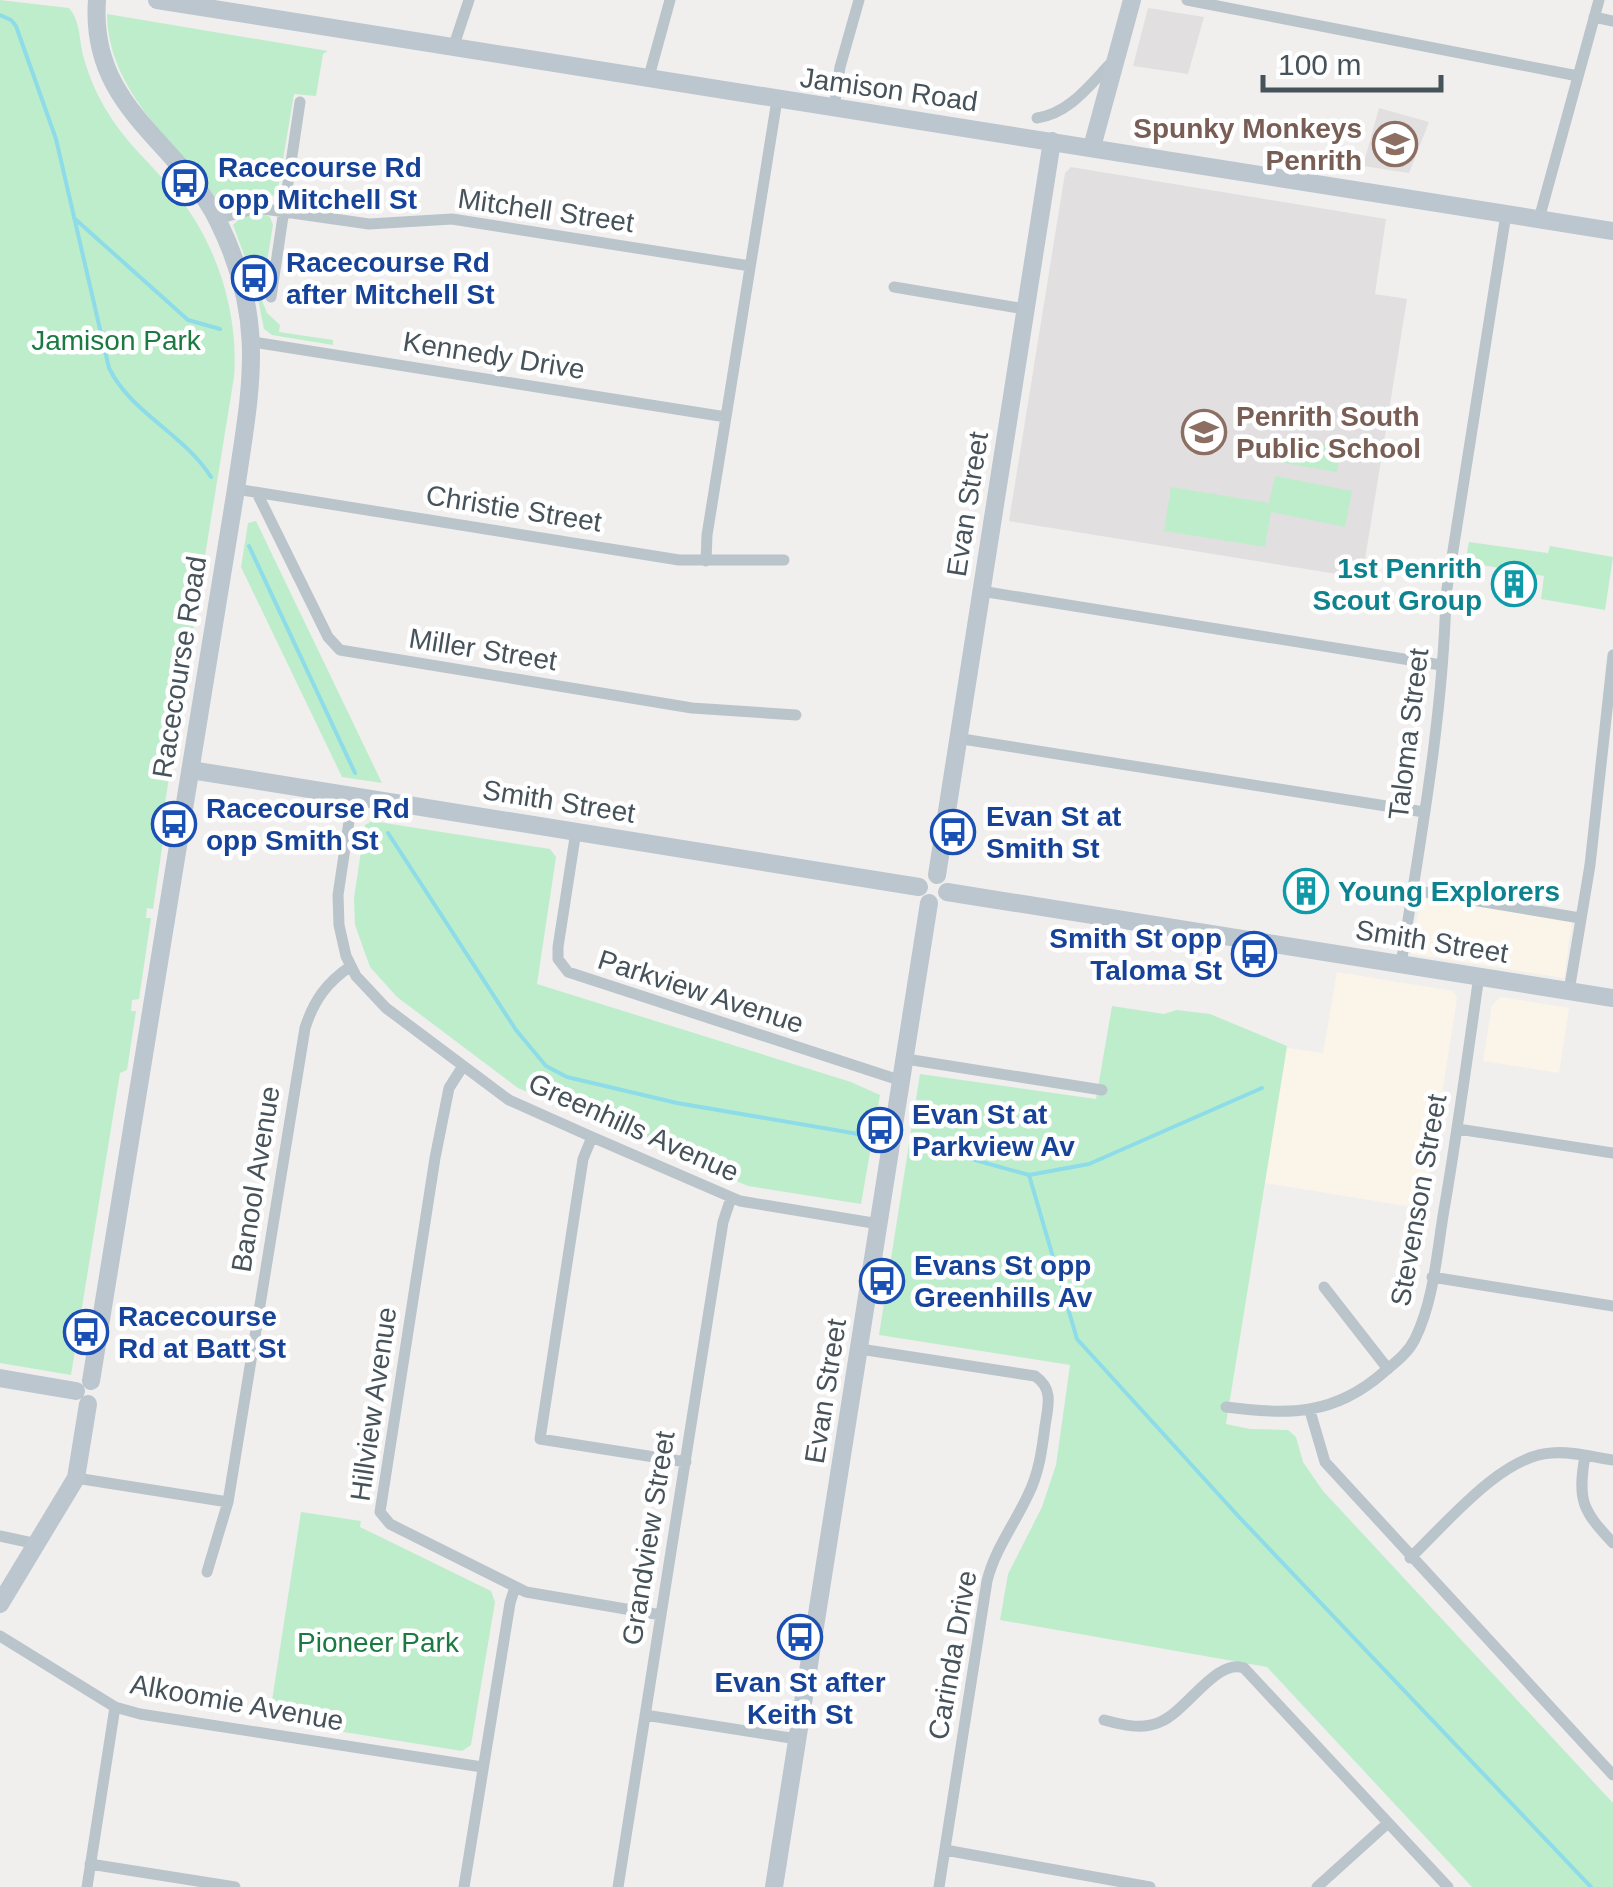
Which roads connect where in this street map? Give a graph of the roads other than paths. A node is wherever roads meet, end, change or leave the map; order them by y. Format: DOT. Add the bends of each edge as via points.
graph roads {
  1 [pos="97,0"];
  2 [pos="469,0"];
  3 [pos="670,0"];
  4 [pos="859,0"];
  5 [pos="1132,0"];
  6 [pos="1187,0"];
  7 [pos="1599,0"];
  8 [pos="165,1"];
  9 [pos="1594,18"];
  10 [pos="1613,21"];
  11 [pos="453,48"];
  12 [pos="1116,57"];
  13 [pos="1578,76"];
  14 [pos="648,80"];
  15 [pos="1078,98"];
  16 [pos="777,100"];
  17 [pos="300,102"];
  18 [pos="834,108"];
  19 [pos="1102,112"];
  20 [pos="1037,118"];
  21 [pos="1052,141"];
  22 [pos="1092,147"];
  23 [pos="284,211"];
  24 [pos="1506,214"];
  25 [pos="217,220"];
  26 [pos="1539,220"];
  27 [pos="1613,231"];
  28 [pos="750,266"];
  29 [pos="894,287"];
  30 [pos="271,297"];
  31 [pos="1025,309"];
  32 [pos="253,342"];
  33 [pos="726,417"];
  34 [pos="236,490"];
  35 [pos="257,492"];
  36 [pos="784,560"];
  37 [pos="706,561"];
  38 [pos="980,591"];
  39 [pos="1613,655"];
  40 [pos="1441,665"];
  41 [pos="796,715"];
  42 [pos="956,738"];
  43 [pos="190,770"];
  44 [pos="353,796"];
  45 [pos="1424,812"];
  46 [pos="576,831"];
  47 [pos="937,875"];
  48 [pos="1412,890"];
  49 [pos="946,892"];
  50 [pos="924,895"];
  51 [pos="1580,918"];
  52 [pos="1400,964"];
  53 [pos="351,966"];
  54 [pos="1478,976"];
  55 [pos="1569,991"];
  56 [pos="1613,998"];
  57 [pos="906,1060"];
  58 [pos="463,1066"];
  59 [pos="902,1080"];
  60 [pos="1102,1090"];
  61 [pos="1458,1128"];
  62 [pos="592,1137"];
  63 [pos="1613,1154"];
  64 [pos="731,1198"];
  65 [pos="879,1224"];
  66 [pos="1432,1277"];
  67 [pos="1324,1287"];
  68 [pos="1613,1306"];
  69 [pos="860,1348"];
  70 [pos="1388,1369"];
  71 [pos="0,1378"];
  72 [pos="85,1392"];
  73 [pos="1226,1407"];
  74 [pos="1310,1411"];
  75 [pos="1585,1456"];
  76 [pos="1613,1460"];
  77 [pos="686,1462"];
  78 [pos="76,1478"];
  79 [pos="228,1502"];
  80 [pos="0,1536"];
  81 [pos="1613,1543"];
  82 [pos="37,1544"];
  83 [pos="1410,1558"];
  84 [pos="207,1572"];
  85 [pos="515,1587"];
  86 [pos="0,1604"];
  87 [pos="662,1615"];
  88 [pos="0,1636"];
  89 [pos="115,1707"];
  90 [pos="645,1715"];
  91 [pos="1104,1720"];
  92 [pos="797,1739"];
  93 [pos="482,1768"];
  94 [pos="1613,1775"];
  95 [pos="1388,1823"];
  96 [pos="945,1850"];
  97 [pos="90,1864"];
  98 [pos="86,1887"];
  99 [pos="235,1887"];
  100 [pos="464,1887"];
  101 [pos="618,1887"];
  102 [pos="774,1887"];
  103 [pos="940,1887"];
  104 [pos="1150,1887"];
  105 [pos="1317,1887"];
  106 [pos="1448,1887"];
  1 -- 25 [label="street, Racecourse Road" via="103,52 120,97"];
  2 -- 11 [label="street"];
  3 -- 14 [label="street"];
  4 -- 18 [label="street"];
  5 -- 12 [label="street"];
  6 -- 13 [label="street"];
  7 -- 9 [label="street"];
  8 -- 11 [label="street, Jamison Road"];
  9 -- 10 [label="street"];
  9 -- 13 [label="street"];
  11 -- 14 [label="street, Jamison Road"];
  12 -- 15 [label="street"];
  12 -- 19 [label="street"];
  13 -- 26 [label="street"];
  14 -- 16 [label="street, Jamison Road"];
  15 -- 19 [label="street"];
  15 -- 20 [label="street"];
  16 -- 18 [label="street, Jamison Road"];
  16 -- 28 [label="street"];
  17 -- 23 [label="street"];
  18 -- 21 [label="street, Jamison Road"];
  19 -- 22 [label="street"];
  21 -- 22 [label="street, Jamison Road"];
  21 -- 31 [label="street, Evan Street"];
  22 -- 24 [label="street, Jamison Road"];
  23 -- 25 [label="street, Mitchell Street" via="250,208"];
  23 -- 28 [label="street, Mitchell Street" via="369,224 452,220"];
  23 -- 30 [label="street"];
  24 -- 26 [label="street, Jamison Road"];
  24 -- 40 [label="street, Taloma Street" via="1446,594"];
  25 -- 32 [label="street, Racecourse Road" via="240,275"];
  26 -- 27 [label="street, Jamison Road"];
  28 -- 33 [label="street"];
  29 -- 31 [label="street"];
  31 -- 38 [label="street, Evan Street"];
  32 -- 33 [label="street, Kennedy Drive"];
  32 -- 34 [label="street, Racecourse Road"];
  33 -- 37 [label="street"];
  34 -- 35 [label="street, Christie Street"];
  34 -- 43 [label="street, Racecourse Road"];
  35 -- 37 [label="street, Christie Street"];
  35 -- 41 [label="street, Miller Street" via="328,638 340,650 692,708"];
  36 -- 37 [label="street, Christie Street"];
  38 -- 40 [label="street"];
  38 -- 42 [label="street, Evan Street"];
  39 -- 51 [label="street"];
  40 -- 45 [label="street, Taloma Street"];
  42 -- 45 [label="street"];
  42 -- 47 [label="street, Evan Street"];
  43 -- 44 [label="street, Smith Street"];
  43 -- 72 [label="street, Racecourse Road"];
  44 -- 46 [label="street, Smith Street"];
  44 -- 53 [label="street, Greenhills Avenue" via="337,906"];
  45 -- 48 [label="street, Taloma Street"];
  46 -- 50 [label="street, Smith Street"];
  46 -- 59 [label="street, Parkview Avenue" via="558,947 568,972"];
  47 -- 49 [label="street"];
  47 -- 50 [label="street" via="923,878"];
  48 -- 51 [label="street"];
  48 -- 52 [label="street, Taloma Street"];
  49 -- 50 [label="street" via="938,902"];
  49 -- 52 [label="street, Smith Street"];
  50 -- 57 [label="street, Evan Street"];
  51 -- 55 [label="street"];
  52 -- 54 [label="street, Smith Street"];
  53 -- 58 [label="street, Greenhills Avenue" via="377,1000"];
  53 -- 79 [label="street, Banool Avenue" via="320,994 305,1028"];
  54 -- 55 [label="street, Smith Street"];
  54 -- 61 [label="street, Stevenson Street"];
  55 -- 56 [label="street, Smith Street"];
  57 -- 59 [label="street, Evan Street"];
  57 -- 60 [label="street"];
  58 -- 62 [label="street, Greenhills Avenue" via="508,1100"];
  58 -- 85 [label="street, Hillview Avenue" via="449,1088 435,1158 379,1508 390,1524"];
  59 -- 65 [label="street, Evan Street"];
  61 -- 63 [label="street"];
  61 -- 66 [label="street, Stevenson Street"];
  62 -- 64 [label="street, Greenhills Avenue"];
  62 -- 77 [label="street" via="583,1159 540,1439"];
  64 -- 65 [label="street, Greenhills Avenue"];
  64 -- 77 [label="street, Grandview Street"];
  65 -- 69 [label="street, Evan Street"];
  66 -- 68 [label="street"];
  66 -- 70 [label="street, Stevenson Street" via="1415,1338"];
  67 -- 70 [label="street"];
  69 -- 92 [label="street, Evan Street"];
  69 -- 96 [label="street, Carinda Drive" via="1028,1374 1043,1382 1049,1400 1038,1470 987,1581"];
  70 -- 74 [label="street, Stevenson Street" via="1349,1397"];
  71 -- 72 [label="street"];
  72 -- 78 [label="street, Racecourse Road"];
  73 -- 74 [label="street, Stevenson Street"];
  74 -- 83 [label="street" via="1325,1462"];
  75 -- 76 [label="street"];
  75 -- 81 [label="street" via="1582,1502"];
  75 -- 83 [label="street" via="1543,1454 1510,1466"];
  77 -- 87 [label="street, Grandview Street"];
  78 -- 79 [label="street"];
  78 -- 82 [label="street, Racecourse Road"];
  79 -- 84 [label="street, Banool Avenue"];
  80 -- 82 [label="street"];
  82 -- 86 [label="street, Racecourse Road"];
  83 -- 94 [label="street"];
  85 -- 87 [label="street, Hillview Avenue"];
  85 -- 93 [label="street"];
  87 -- 90 [label="street, Grandview Street"];
  88 -- 89 [label="street, Alkoomie Avenue"];
  89 -- 93 [label="street, Alkoomie Avenue"];
  89 -- 97 [label="street"];
  90 -- 92 [label="street"];
  90 -- 101 [label="street, Grandview Street"];
  91 -- 95 [label="street" via="1158,1724 1235,1665 1248,1671"];
  92 -- 102 [label="street, Evan Street"];
  93 -- 100 [label="street"];
  95 -- 105 [label="street"];
  95 -- 106 [label="street"];
  96 -- 103 [label="street, Carinda Drive"];
  96 -- 104 [label="street"];
  97 -- 98 [label="street"];
  97 -- 99 [label="street"];
}
